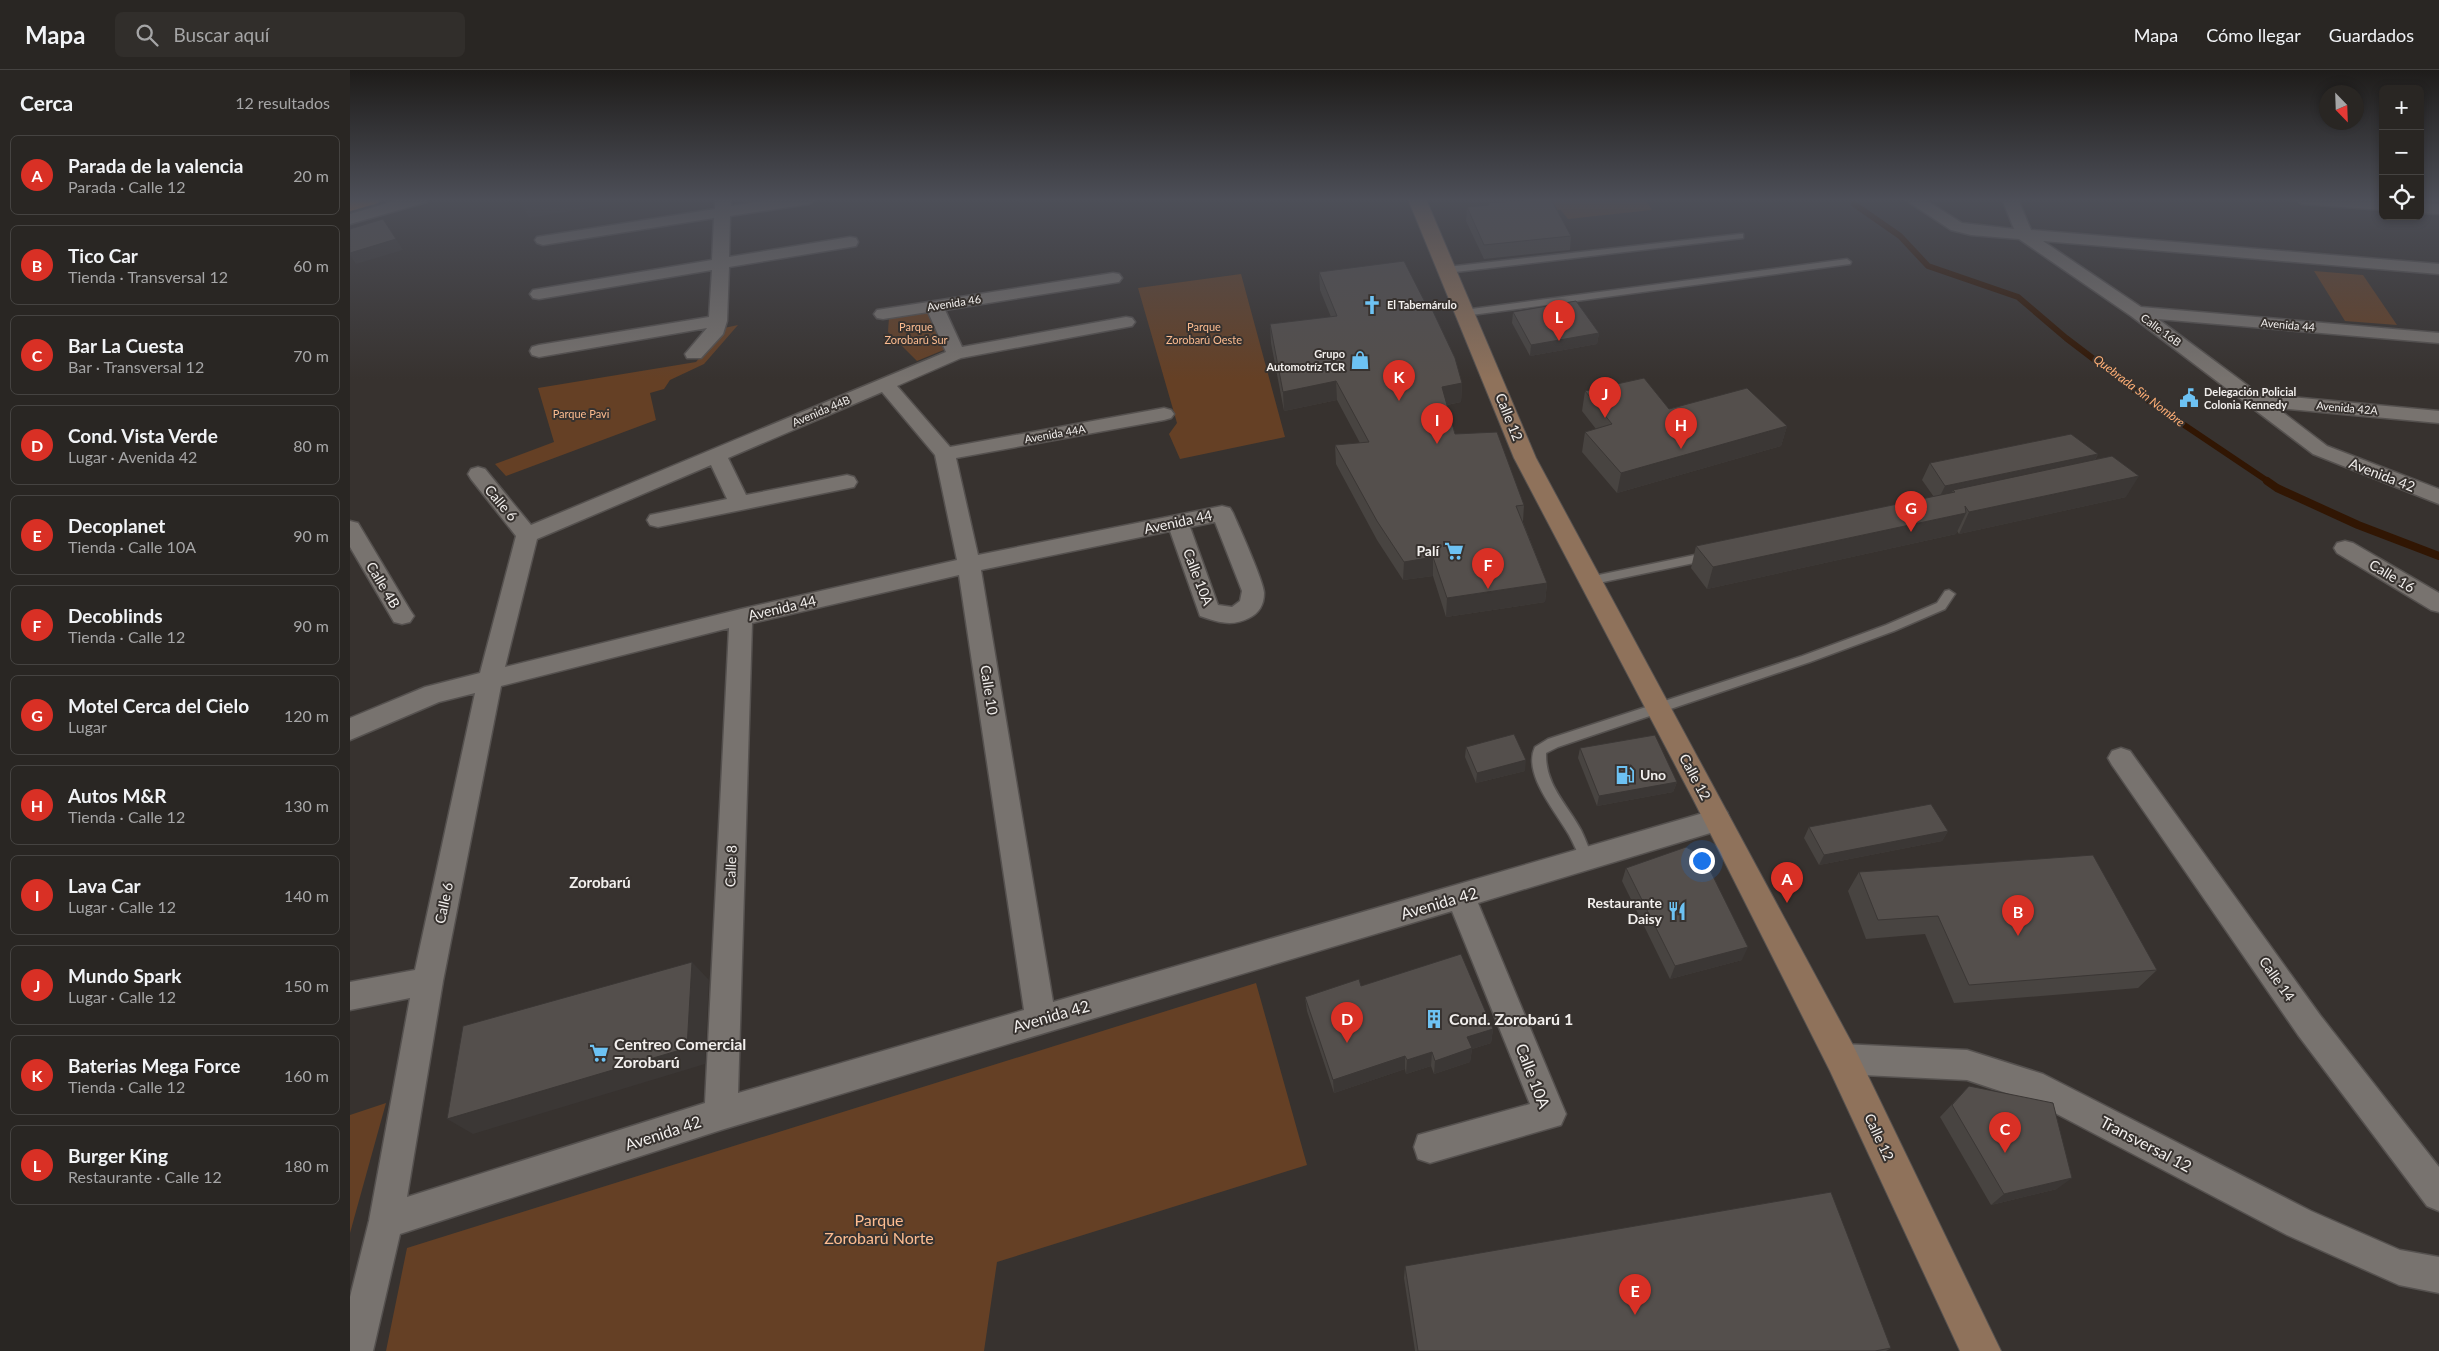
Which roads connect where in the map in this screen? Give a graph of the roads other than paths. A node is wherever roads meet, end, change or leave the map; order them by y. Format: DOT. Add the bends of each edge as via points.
graph roads {
  1 [pos="720,259"];
  2 [pos="755,259"];
  3 [pos="1442,259"];
  4 [pos="1544,259"];
  5 [pos="2059,259"];
  6 [pos="2311,259"];
  7 [pos="1847,262"];
  8 [pos="720,265"];
  9 [pos="2439,269"];
  10 [pos="1447,270"];
  11 [pos="1113,278"];
  12 [pos="539,294"];
  13 [pos="934,306"];
  14 [pos="2137,312"];
  15 [pos="1464,313"];
  16 [pos="884,314"];
  17 [pos="718,321"];
  18 [pos="1126,322"];
  19 [pos="2439,338"];
  20 [pos="539,351"];
  21 [pos="694,354"];
  22 [pos="956,354"];
  23 [pos="885,384"];
  24 [pos="2256,400"];
  25 [pos="1164,414"];
  26 [pos="2439,417"];
  27 [pos="2325,453"];
  28 [pos="945,454"];
  29 [pos="716,455"];
  30 [pos="478,474"];
  31 [pos="847,482"];
  32 [pos="2439,497"];
  33 [pos="740,504"];
  34 [pos="1222,513"];
  35 [pos="658,520"];
  36 [pos="1178,522"];
  37 [pos="350,528"];
  38 [pos="528,535"];
  39 [pos="2346,548"];
  40 [pos="1719,554"];
  41 [pos="970,564"];
  42 [pos="1590,581"];
  43 [pos="1948,594"];
  44 [pos="2439,604"];
  45 [pos="402,616"];
  46 [pos="741,617"];
  47 [pos="490,680"];
  48 [pos="1657,707"];
  49 [pos="350,730"];
  50 [pos="2121,758"];
  51 [pos="1718,820"];
  52 [pos="1587,859"];
  53 [pos="1461,897"];
  54 [pos="428,981"];
  55 [pos="350,996"];
  56 [pos="1041,1019"];
  57 [pos="1842,1059"];
  58 [pos="721,1114"];
  59 [pos="1430,1147"];
  60 [pos="2439,1194"];
  61 [pos="386,1221"];
  62 [pos="2439,1276"];
  63 [pos="355,1351"];
  64 [pos="1981,1351"];
  1 -- 8 [label="street"];
  2 -- 8 [label="street"];
  3 -- 10 [label="main road, Calle 12"];
  4 -- 10 [label="lane"];
  5 -- 14 [label="street, Calle 16B"];
  6 -- 9 [label="street"];
  7 -- 15 [label="lane"];
  8 -- 12 [label="street"];
  8 -- 17 [label="street"];
  10 -- 15 [label="main road, Calle 12"];
  11 -- 13 [label="street, Avenida 46"];
  13 -- 16 [label="street, Avenida 46"];
  13 -- 22 [label="street"];
  14 -- 19 [label="street, Avenida 44"];
  14 -- 24 [label="street, Calle 16B"];
  15 -- 42 [label="main road, Calle 12" via="1525,458"];
  17 -- 20 [label="street"];
  17 -- 21 [label="street" via="714,334"];
  18 -- 22 [label="street, Avenida 44B"];
  22 -- 23 [label="street, Avenida 44B"];
  23 -- 28 [label="street, Calle 10"];
  23 -- 29 [label="street, Avenida 44B"];
  24 -- 26 [label="street, Avenida 42A"];
  24 -- 27 [label="street, Calle 16B"];
  25 -- 28 [label="street, Avenida 44A"];
  27 -- 32 [label="street, Avenida 42"];
  28 -- 41 [label="street, Calle 10"];
  29 -- 33 [label="street"];
  29 -- 38 [label="street, Avenida 44B"];
  30 -- 38 [label="street, Calle 6"];
  31 -- 33 [label="street"];
  33 -- 35 [label="street"];
  34 -- 36 [label="street, Avenida 44"];
  34 -- 36 [label="street, Calle 10A" via="1253,591 1251,605 1238,615 1222,615 1208,610"];
  36 -- 41 [label="street, Avenida 44"];
  37 -- 45 [label="street, Calle 4B"];
  38 -- 47 [label="street, Calle 6"];
  39 -- 44 [label="street, Calle 16"];
  40 -- 42 [label="lane"];
  41 -- 46 [label="street, Avenida 44"];
  41 -- 56 [label="street, Calle 10"];
  42 -- 48 [label="main road, Calle 12"];
  43 -- 48 [label="lane" via="1941,606 1890,628 1806,660"];
  46 -- 47 [label="street, Avenida 44"];
  46 -- 58 [label="street, Calle 8"];
  47 -- 49 [label="street, Avenida 44" via="434,694"];
  47 -- 54 [label="street, Calle 6"];
  48 -- 51 [label="main road, Calle 12"];
  48 -- 52 [label="lane" via="1553,743 1540,751 1538,762 1543,783 1576,835"];
  50 -- 60 [label="street, Calle 14" via="2309,1025"];
  51 -- 52 [label="street, Avenida 42"];
  51 -- 57 [label="main road, Calle 12"];
  52 -- 53 [label="street, Avenida 42"];
  53 -- 56 [label="street, Avenida 42"];
  53 -- 59 [label="street, Calle 10A" via="1550,1114"];
  54 -- 55 [label="street"];
  54 -- 61 [label="street, Calle 6"];
  56 -- 58 [label="street, Avenida 42"];
  57 -- 62 [label="street, Transversal 12" via="1967,1065 2043,1090 2299,1223 2399,1267"];
  57 -- 64 [label="main road, Calle 12"];
  58 -- 61 [label="street, Avenida 42"];
  61 -- 63 [label="street, Calle 6"];
}
